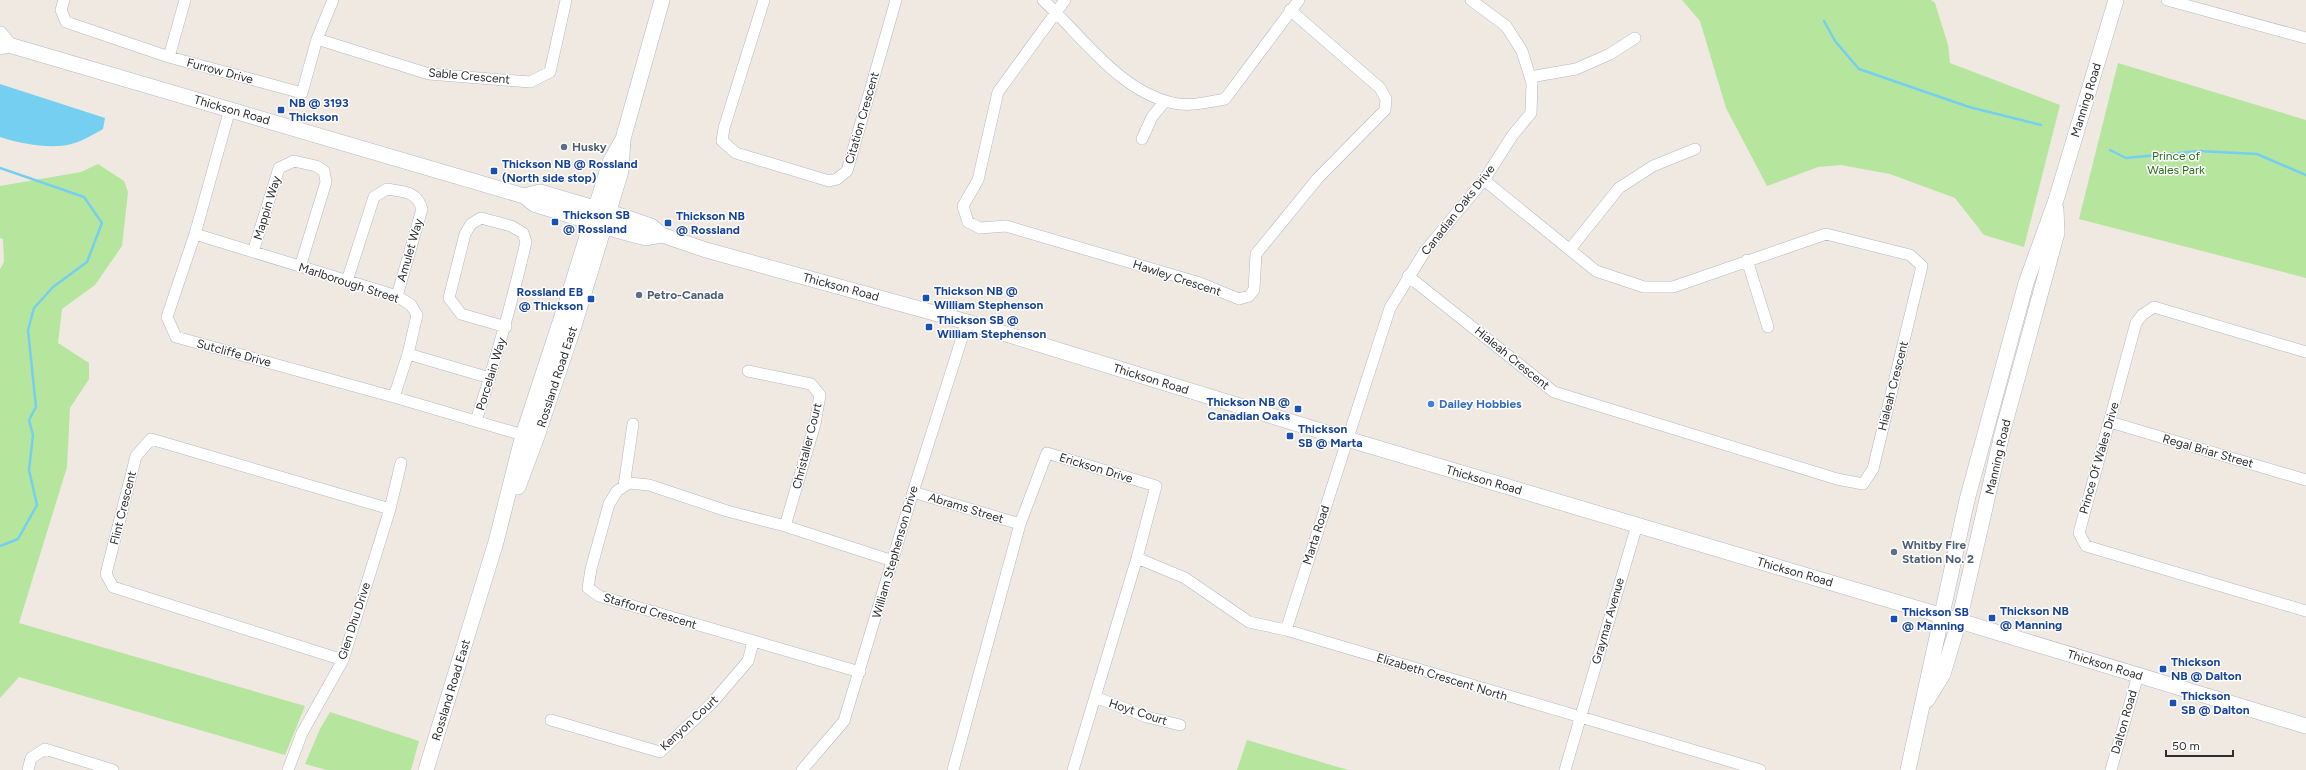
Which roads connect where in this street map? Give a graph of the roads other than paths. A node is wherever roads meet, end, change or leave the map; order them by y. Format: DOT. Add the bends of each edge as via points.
graph roads {
  1 [pos="64,0"];
  2 [pos="185,0"];
  3 [pos="333,0"];
  4 [pos="566,0"];
  5 [pos="662,0"];
  6 [pos="764,0"];
  7 [pos="896,0"];
  8 [pos="1044,0"];
  9 [pos="1065,0"];
  10 [pos="1299,0"];
  11 [pos="1472,0"];
  12 [pos="2116,0"];
  13 [pos="2167,0"];
  14 [pos="1290,10"];
  15 [pos="1057,13"];
  16 [pos="0,34"];
  17 [pos="1635,38"];
  18 [pos="2306,38"];
  19 [pos="317,39"];
  20 [pos="5,46"];
  21 [pos="169,57"];
  22 [pos="1530,76"];
  23 [pos="1165,101"];
  24 [pos="230,109"];
  25 [pos="1142,139"];
  26 [pos="1695,148"];
  27 [pos="1484,180"];
  28 [pos="524,196"];
  29 [pos="2056,200"];
  30 [pos="602,210"];
  31 [pos="597,224"];
  32 [pos="195,234"];
  33 [pos="662,235"];
  34 [pos="1571,248"];
  35 [pos="253,252"];
  36 [pos="1747,260"];
  37 [pos="300,267"];
  38 [pos="1408,276"];
  39 [pos="347,281"];
  40 [pos="397,296"];
  41 [pos="967,322"];
  42 [pos="506,327"];
  43 [pos="1768,327"];
  44 [pos="2306,352"];
  45 [pos="408,354"];
  46 [pos="748,371"];
  47 [pos="490,378"];
  48 [pos="394,397"];
  49 [pos="476,421"];
  50 [pos="2110,422"];
  51 [pos="634,424"];
  52 [pos="523,435"];
  53 [pos="1347,439"];
  54 [pos="401,463"];
  55 [pos="2306,480"];
  56 [pos="624,486"];
  57 [pos="913,492"];
  58 [pos="390,509"];
  59 [pos="1020,524"];
  60 [pos="1637,525"];
  61 [pos="785,526"];
  62 [pos="496,542"];
  63 [pos="1137,558"];
  64 [pos="893,561"];
  65 [pos="2306,612"];
  66 [pos="1943,616"];
  67 [pos="1959,621"];
  68 [pos="1286,630"];
  69 [pos="753,642"];
  70 [pos="343,660"];
  71 [pos="860,672"];
  72 [pos="2138,675"];
  73 [pos="1095,697"];
  74 [pos="1922,708"];
  75 [pos="1580,718"];
  76 [pos="551,720"];
  77 [pos="1180,725"];
  78 [pos="2306,726"];
  79 [pos="805,769"];
  80 [pos="28,770"];
  81 [pos="113,770"];
  82 [pos="288,770"];
  83 [pos="426,770"];
  84 [pos="953,770"];
  85 [pos="1074,770"];
  86 [pos="1565,770"];
  87 [pos="1760,770"];
  88 [pos="1908,770"];
  89 [pos="2111,770"];
  1 -- 21 [label="street, Furrow Drive" via="61,10 66,22"];
  2 -- 21 [label="street"];
  3 -- 19 [label="street, Furrow Drive"];
  4 -- 19 [label="street, Sable Crescent" via="550,72 530,82 429,74"];
  5 -- 30 [label="main road, Rossland Road East" via="624,138 610,162"];
  6 -- 7 [label="street, Citation Crescent" via="722,141 736,154 829,180 837,179 847,171"];
  8 -- 15 [label="street"];
  9 -- 15 [label="street"];
  10 -- 14 [label="street"];
  11 -- 22 [label="street, Canadian Oaks Drive" via="1506,26 1522,51"];
  12 -- 29 [label="main road, Manning Road"];
  13 -- 18 [label="street"];
  14 -- 15 [label="street, Hawley Crescent" via="1380,88 1386,99 1385,110 1318,178 1256,254 1254,290 1249,296 1239,299 1200,283 1006,226 980,228 968,222 963,206 978,180 998,92"];
  14 -- 23 [label="street" via="1225,99 1201,104 1174,104"];
  15 -- 23 [label="street" via="1114,70 1144,94"];
  16 -- 20 [label="main road, Thickson Road"];
  17 -- 22 [label="street" via="1610,54 1576,69"];
  19 -- 21 [label="street, Furrow Drive" via="302,94"];
  20 -- 24 [label="main road, Thickson Road"];
  22 -- 27 [label="street, Canadian Oaks Drive" via="1531,112"];
  23 -- 25 [label="street" via="1152,117"];
  24 -- 28 [label="main road, Thickson Road"];
  24 -- 32 [label="street, Sutcliffe Drive"];
  26 -- 34 [label="street" via="1653,166 1618,188"];
  27 -- 34 [label="street, Hialeah Crescent"];
  27 -- 38 [label="street, Canadian Oaks Drive" via="1425,251"];
  28 -- 30 [label="main road, Thickson Road" via="540,192"];
  28 -- 31 [label="main road, Thickson Road" via="534,204"];
  29 -- 66 [label="main road, Manning Road" via="2022,298 1967,500"];
  29 -- 67 [label="main road, Manning Road" via="2056,233 2002,434"];
  30 -- 31 [label="main road, Rossland Road East"];
  30 -- 33 [label="main road, Thickson Road" via="651,226"];
  31 -- 33 [label="main road, Thickson Road" via="646,238"];
  31 -- 52 [label="main road, Rossland Road East"];
  31 -- 62 [label="main road, Rossland Road East" via="536,439"];
  32 -- 35 [label="street, Marlborough Street"];
  32 -- 48 [label="street, Sutcliffe Drive" via="168,317 176,337"];
  33 -- 41 [label="main road, Thickson Road" via="706,250"];
  34 -- 36 [label="street, Hialeah Crescent" via="1596,271 1644,287 1673,287"];
  35 -- 37 [label="street, Marlborough Street"];
  35 -- 37 [label="street, Mappin Way" via="279,168 294,161 316,166 324,171 326,182"];
  36 -- 38 [label="street, Hialeah Crescent" via="1826,234 1910,255 1922,266 1873,469 1863,484 1837,479 1554,392"];
  36 -- 43 [label="street"];
  37 -- 39 [label="street, Marlborough Street"];
  38 -- 53 [label="street, Canadian Oaks Drive" via="1390,308"];
  39 -- 40 [label="street, Marlborough Street"];
  39 -- 40 [label="street, Amulet Way" via="374,196 387,189 412,194 420,200 422,209"];
  40 -- 45 [label="street, Marlborough Street" via="411,305 416,315"];
  41 -- 53 [label="main road, Thickson Road"];
  41 -- 57 [label="street, William Stephenson Drive"];
  42 -- 42 [label="street, Porcelain Way" via="526,242 523,233 511,226 481,218 471,224 465,234 449,298 461,314"];
  42 -- 47 [label="street, Porcelain Way"];
  44 -- 50 [label="street, Prince Of Wales Drive" via="2154,307 2136,323"];
  45 -- 47 [label="street"];
  45 -- 48 [label="street, Marlborough Street"];
  46 -- 61 [label="street, Christaller Court" via="811,384 820,395 815,424"];
  47 -- 49 [label="street, Porcelain Way"];
  48 -- 49 [label="street, Sutcliffe Drive"];
  49 -- 52 [label="street, Sutcliffe Drive"];
  50 -- 55 [label="street, Regal Briar Street"];
  50 -- 65 [label="street, Prince Of Wales Drive" via="2078,533 2086,546"];
  51 -- 56 [label="street"];
  52 -- 62 [label="main road, Rossland Road East"];
  53 -- 60 [label="main road, Thickson Road"];
  53 -- 68 [label="street, Marta Road"];
  54 -- 58 [label="street, Glen Dhu Drive"];
  56 -- 61 [label="street" via="629,483 649,485 727,511"];
  56 -- 69 [label="street, Stafford Crescent" via="617,491 610,504 588,588 599,596"];
  57 -- 59 [label="street, Abrams Street"];
  57 -- 64 [label="street, William Stephenson Drive"];
  58 -- 70 [label="street, Glen Dhu Drive"];
  58 -- 70 [label="street, Flint Crescent" via="151,439 136,456 106,574 113,587"];
  59 -- 63 [label="street, Erickson Drive" via="1047,453 1156,486"];
  59 -- 84 [label="street, Erickson Drive"];
  60 -- 66 [label="main road, Thickson Road"];
  60 -- 75 [label="street, Graymar Avenue"];
  61 -- 64 [label="street"];
  62 -- 83 [label="main road, Rossland Road East"];
  63 -- 68 [label="street, Elizabeth Crescent North" via="1185,578 1249,622"];
  63 -- 73 [label="street, Erickson Drive"];
  64 -- 71 [label="street, William Stephenson Drive"];
  66 -- 67 [label="main road, Thickson Road"];
  66 -- 74 [label="main road, Manning Road" via="1929,668"];
  67 -- 72 [label="main road, Thickson Road"];
  67 -- 74 [label="main road, Manning Road" via="1943,674"];
  68 -- 75 [label="street, Elizabeth Crescent North"];
  69 -- 71 [label="street, Stafford Crescent"];
  69 -- 76 [label="street, Kenyon Court" via="748,661 712,702 660,752"];
  70 -- 82 [label="street, Glen Dhu Drive" via="302,733"];
  71 -- 79 [label="street, William Stephenson Drive" via="844,721"];
  72 -- 78 [label="main road, Thickson Road"];
  72 -- 89 [label="street, Dalton Road"];
  73 -- 77 [label="street, Hoyt Court" via="1146,717"];
  73 -- 85 [label="street, Erickson Drive"];
  74 -- 88 [label="main road, Manning Road"];
  75 -- 86 [label="street, Graymar Avenue"];
  75 -- 87 [label="street, Elizabeth Crescent North"];
  80 -- 81 [label="street" via="31,758 45,749"];
}
